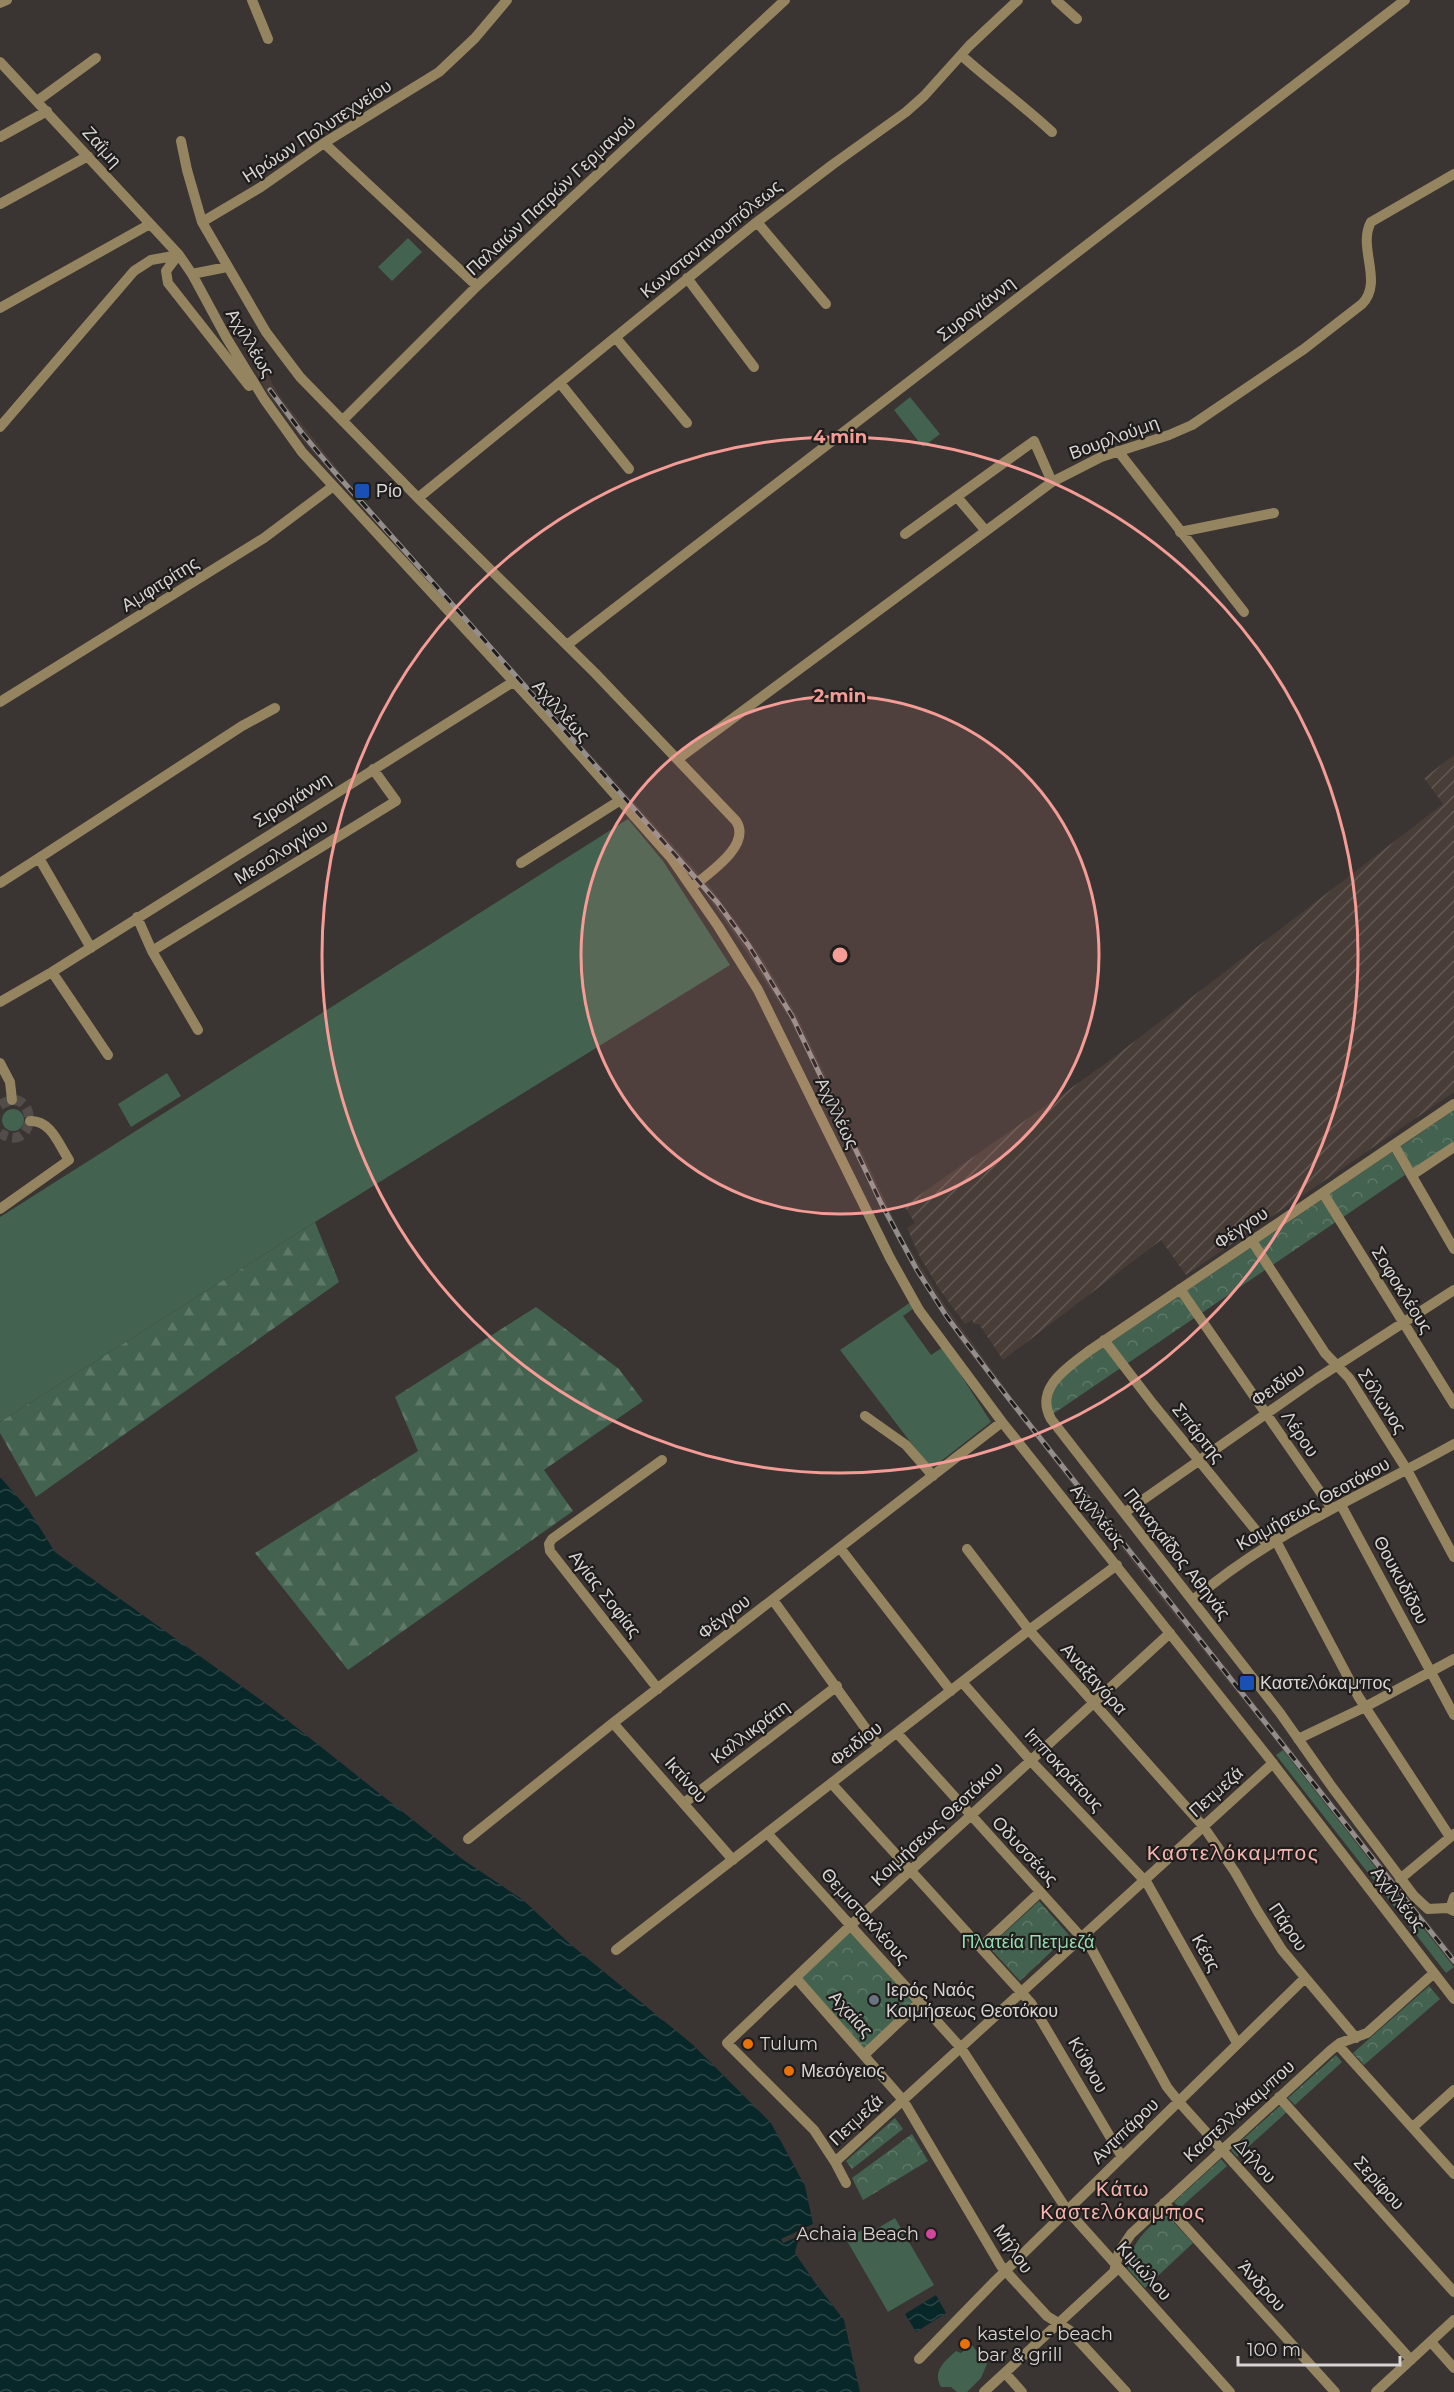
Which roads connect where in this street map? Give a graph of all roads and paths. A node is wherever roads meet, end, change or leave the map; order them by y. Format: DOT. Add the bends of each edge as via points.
graph roads {
  1 [pos="7,0"];
  2 [pos="252,0"];
  3 [pos="507,0"];
  4 [pos="785,0"];
  5 [pos="1018,0"];
  6 [pos="1056,0"];
  7 [pos="1405,0"];
  8 [pos="0,3"];
  9 [pos="1077,19"];
  10 [pos="268,39"];
  11 [pos="961,55"];
  12 [pos="96,58"];
  13 [pos="0,62"];
  14 [pos="36,101"];
  15 [pos="46,111"];
  16 [pos="1052,132"];
  17 [pos="0,137"];
  18 [pos="181,141"];
  19 [pos="324,143"];
  20 [pos="88,156"];
  21 [pos="1454,174"];
  22 [pos="0,204"];
  23 [pos="201,222"];
  24 [pos="757,222"];
  25 [pos="150,224"];
  26 [pos="179,255"];
  27 [pos="228,267"];
  28 [pos="192,274"];
  29 [pos="687,278"];
  30 [pos="477,286"];
  31 [pos="826,304"];
  32 [pos="0,308"];
  33 [pos="616,338"];
  34 [pos="754,367"];
  35 [pos="560,383"];
  36 [pos="260,392"];
  37 [pos="343,420"];
  38 [pos="687,423"];
  39 [pos="0,428"];
  40 [pos="1118,451"];
  41 [pos="629,470"];
  42 [pos="1052,482"];
  43 [pos="333,487"];
  44 [pos="418,498"];
  45 [pos="957,498"];
  46 [pos="1274,513"];
  47 [pos="985,530"];
  48 [pos="1180,532"];
  49 [pos="905,534"];
  50 [pos="1244,612"];
  51 [pos="567,645"];
  52 [pos="513,682"];
  53 [pos="0,702"];
  54 [pos="274,708"];
  55 [pos="678,759"];
  56 [pos="373,769"];
  57 [pos="619,801"];
  58 [pos="39,858"];
  59 [pos="521,863"];
  60 [pos="0,883"];
  61 [pos="692,887"];
  62 [pos="137,917"];
  63 [pos="91,948"];
  64 [pos="152,951"];
  65 [pos="52,972"];
  66 [pos="0,1002"];
  67 [pos="198,1030"];
  68 [pos="108,1055"];
  69 [pos="0,1063"];
  70 [pos="12,1100"];
  71 [pos="1454,1104"];
  72 [pos="30,1121"];
  73 [pos="1394,1145"];
  74 [pos="1454,1147"];
  75 [pos="1412,1175"];
  76 [pos="1323,1193"];
  77 [pos="0,1209"];
  78 [pos="1252,1241"];
  79 [pos="1454,1249"];
  80 [pos="1180,1290"];
  81 [pos="1454,1290"];
  82 [pos="1402,1322"];
  83 [pos="1104,1340"];
  84 [pos="1337,1366"];
  85 [pos="1050,1385"];
  86 [pos="1452,1397"];
  87 [pos="1266,1413"];
  88 [pos="865,1416"];
  89 [pos="1002,1422"];
  90 [pos="1454,1444"];
  91 [pos="662,1460"];
  92 [pos="1199,1461"];
  93 [pos="1407,1470"];
  94 [pos="933,1476"];
  95 [pos="1336,1507"];
  96 [pos="1124,1513"];
  97 [pos="1271,1542"];
  98 [pos="840,1548"];
  99 [pos="967,1549"];
  100 [pos="1454,1557"];
  101 [pos="1117,1565"];
  102 [pos="773,1600"];
  103 [pos="1192,1600"];
  104 [pos="1029,1630"];
  105 [pos="1170,1633"];
  106 [pos="1454,1659"];
  107 [pos="1431,1671"];
  108 [pos="962,1682"];
  109 [pos="837,1686"];
  110 [pos="658,1689"];
  111 [pos="951,1691"];
  112 [pos="1094,1703"];
  113 [pos="1365,1707"];
  114 [pos="1454,1714"];
  115 [pos="614,1723"];
  116 [pos="897,1733"];
  117 [pos="1298,1739"];
  118 [pos="879,1747"];
  119 [pos="1031,1761"];
  120 [pos="1273,1763"];
  121 [pos="832,1784"];
  122 [pos="684,1803"];
  123 [pos="970,1816"];
  124 [pos="1203,1826"];
  125 [pos="768,1834"];
  126 [pos="1452,1836"];
  127 [pos="468,1839"];
  128 [pos="733,1860"];
  129 [pos="911,1870"];
  130 [pos="1144,1879"];
  131 [pos="1400,1879"];
  132 [pos="1040,1892"];
  133 [pos="1454,1896"];
  134 [pos="1452,1910"];
  135 [pos="851,1925"];
  136 [pos="1081,1937"];
  137 [pos="981,1947"];
  138 [pos="616,1950"];
  139 [pos="1434,1973"];
  140 [pos="796,1978"];
  141 [pos="1305,1978"];
  142 [pos="1022,1992"];
  143 [pos="1454,1998"];
  144 [pos="920,2002"];
  145 [pos="1356,2038"];
  146 [pos="1237,2043"];
  147 [pos="1338,2044"];
  148 [pos="961,2048"];
  149 [pos="865,2054"];
  150 [pos="1454,2090"];
  151 [pos="1279,2097"];
  152 [pos="903,2100"];
  153 [pos="1179,2102"];
  154 [pos="1413,2127"];
  155 [pos="1222,2149"];
  156 [pos="1122,2157"];
  157 [pos="835,2162"];
  158 [pos="1454,2174"];
  159 [pos="846,2183"];
  160 [pos="1164,2203"];
  161 [pos="1067,2210"];
  162 [pos="1101,2248"];
  163 [pos="1119,2252"];
  164 [pos="1117,2265"];
  165 [pos="1005,2271"];
  166 [pos="1454,2292"];
  167 [pos="1454,2320"];
  168 [pos="1059,2324"];
  169 [pos="1431,2342"];
  170 [pos="918,2359"];
  171 [pos="1411,2360"];
  172 [pos="1454,2368"];
  173 [pos="1005,2373"];
  174 [pos="984,2392"];
  175 [pos="1022,2392"];
  176 [pos="1126,2392"];
  177 [pos="1230,2392"];
  178 [pos="1335,2392"];
  179 [pos="1376,2392"];
  1 -- 8 [label="street"];
  2 -- 10 [label="street"];
  3 -- 19 [label="street, Ηρώων Πολυτεχνείου" via="439,72"];
  4 -- 30 [label="street, Παλαιών Πατρών Γερμανού"];
  5 -- 11 [label="street, Κωνσταντινουπόλεως"];
  6 -- 9 [label="street"];
  7 -- 51 [label="street, Συρογιάννη"];
  11 -- 16 [label="street"];
  11 -- 24 [label="street, Κωνσταντινουπόλεως" via="906,112"];
  12 -- 14 [label="street"];
  13 -- 14 [label="street, Ζαΐμη"];
  14 -- 15 [label="street, Ζαΐμη"];
  15 -- 17 [label="street"];
  15 -- 20 [label="street, Ζαΐμη"];
  18 -- 23 [label="street"];
  19 -- 23 [label="street, Ηρώων Πολυτεχνείου"];
  19 -- 30 [label="street"];
  20 -- 22 [label="street"];
  20 -- 25 [label="street, Ζαΐμη"];
  21 -- 40 [label="street, Βουρλούμη" via="1371,222 1370,292 1354,310 1192,425"];
  23 -- 27 [label="street"];
  24 -- 29 [label="street, Κωνσταντινουπόλεως"];
  24 -- 31 [label="street"];
  25 -- 26 [label="street, Ζαΐμη"];
  25 -- 32 [label="street"];
  26 -- 28 [label="street, Αχιλλέως"];
  26 -- 36 [label="street" via="166,271 168,283 250,387"];
  26 -- 39 [label="street" via="151,260 134,271"];
  27 -- 28 [label="street"];
  27 -- 37 [label="street" via="275,345"];
  28 -- 36 [label="street, Αχιλλέως"];
  29 -- 33 [label="street, Κωνσταντινουπόλεως"];
  29 -- 34 [label="street"];
  30 -- 37 [label="street, Παλαιών Πατρών Γερμανού"];
  33 -- 35 [label="street, Κωνσταντινουπόλεως"];
  33 -- 38 [label="street"];
  35 -- 41 [label="street"];
  35 -- 44 [label="street, Κωνσταντινουπόλεως"];
  36 -- 43 [label="street, Αχιλλέως" via="288,436"];
  37 -- 44 [label="street"];
  40 -- 42 [label="street, Βουρλούμη"];
  40 -- 48 [label="street"];
  42 -- 45 [label="street" via="1034,441"];
  42 -- 47 [label="street, Βουρλούμη"];
  43 -- 52 [label="street, Αχιλλέως"];
  43 -- 53 [label="street, Αμφιτρίτης" via="256,543"];
  44 -- 51 [label="street"];
  45 -- 47 [label="street"];
  45 -- 49 [label="street"];
  46 -- 48 [label="street"];
  47 -- 55 [label="street, Βουρλούμη"];
  48 -- 50 [label="street"];
  51 -- 55 [label="street"];
  52 -- 56 [label="street, Σιρογιάννη"];
  52 -- 57 [label="street, Αχιλλέως"];
  54 -- 58 [label="street"];
  55 -- 61 [label="street" via="741,829 737,846"];
  56 -- 62 [label="street, Σιρογιάννη"];
  56 -- 64 [label="street, Μεσολογγίου" via="396,801"];
  57 -- 59 [label="street"];
  57 -- 61 [label="street, Αχιλλέως"];
  58 -- 60 [label="street"];
  58 -- 63 [label="street"];
  61 -- 89 [label="street, Αχιλλέως" via="758,990 907,1290"];
  62 -- 63 [label="street, Σιρογιάννη"];
  62 -- 64 [label="street"];
  63 -- 65 [label="street, Σιρογιάννη"];
  64 -- 67 [label="street"];
  65 -- 66 [label="street, Σιρογιάννη"];
  65 -- 68 [label="street"];
  69 -- 70 [label="street" via="10,1082"];
  71 -- 73 [label="street, Φέγγου"];
  72 -- 77 [label="street" via="46,1125 69,1160"];
  73 -- 75 [label="street"];
  73 -- 76 [label="street, Φέγγου"];
  74 -- 75 [label="street"];
  75 -- 79 [label="street"];
  76 -- 78 [label="street, Φέγγου"];
  76 -- 82 [label="street, Σοφοκλέους"];
  78 -- 80 [label="street, Φέγγου"];
  78 -- 84 [label="street, Σόλωνος"];
  80 -- 83 [label="street, Φέγγου"];
  80 -- 87 [label="street, Λέρου"];
  81 -- 82 [label="street, Φειδίου"];
  82 -- 84 [label="street, Φειδίου"];
  82 -- 86 [label="street, Σοφοκλέους"];
  83 -- 85 [label="street, Φέγγου"];
  83 -- 92 [label="street, Σπάρτης"];
  84 -- 87 [label="street, Φειδίου"];
  84 -- 93 [label="street, Σόλωνος" via="1349,1378"];
  85 -- 96 [label="street, Παναχαΐδος Αθηνάς" via="1046,1407 1049,1416"];
  87 -- 92 [label="street, Φειδίου"];
  87 -- 95 [label="street, Λέρου"];
  88 -- 94 [label="street" via="906,1445"];
  89 -- 94 [label="street, Φέγγου"];
  89 -- 101 [label="street, Αχιλλέως"];
  90 -- 93 [label="street, Κοιμήσεως Θεοτόκου"];
  91 -- 110 [label="street, Αγίας Σοφίας" via="549,1544 550,1551"];
  92 -- 96 [label="street, Φειδίου"];
  92 -- 97 [label="street, Σπάρτης"];
  93 -- 95 [label="street, Κοιμήσεως Θεοτόκου"];
  93 -- 100 [label="street, Σόλωνος"];
  94 -- 98 [label="street, Φέγγου"];
  95 -- 97 [label="street, Κοιμήσεως Θεοτόκου"];
  95 -- 107 [label="street, Θουκυδίδου"];
  96 -- 103 [label="street, Παναχαΐδος Αθηνάς"];
  97 -- 103 [label="street, Κοιμήσεως Θεοτόκου"];
  97 -- 113 [label="street, Σπάρτης"];
  98 -- 102 [label="street, Φέγγου"];
  98 -- 111 [label="street"];
  99 -- 104 [label="street, Αναξαγόρα"];
  101 -- 104 [label="street, Φειδίου"];
  101 -- 105 [label="street, Αχιλλέως"];
  102 -- 109 [label="street"];
  102 -- 110 [label="street, Φέγγου"];
  103 -- 117 [label="street, Παναχαΐδος Αθηνάς"];
  104 -- 108 [label="street, Φειδίου"];
  104 -- 112 [label="street, Αναξαγόρα"];
  105 -- 112 [label="street, Κοιμήσεως Θεοτόκου"];
  105 -- 120 [label="street, Αχιλλέως"];
  106 -- 107 [label="street"];
  107 -- 113 [label="street"];
  107 -- 114 [label="street"];
  108 -- 111 [label="street, Φειδίου"];
  108 -- 119 [label="street, Ιπποκράτους"];
  109 -- 118 [label="street"];
  109 -- 122 [label="street, Καλλικράτη"];
  110 -- 115 [label="street, Φέγγου"];
  111 -- 116 [label="street, Φειδίου"];
  112 -- 119 [label="street, Κοιμήσεως Θεοτόκου"];
  112 -- 124 [label="street, Αναξαγόρα"];
  113 -- 117 [label="street"];
  113 -- 126 [label="street, Σπάρτης"];
  115 -- 122 [label="street, Ικτίνου"];
  115 -- 127 [label="street, Φέγγου"];
  116 -- 118 [label="street, Φειδίου"];
  116 -- 123 [label="street, Οδυσσέως"];
  117 -- 131 [label="street, Παναχαΐδος Αθηνάς"];
  118 -- 121 [label="street, Φειδίου"];
  119 -- 123 [label="street, Κοιμήσεως Θεοτόκου"];
  119 -- 130 [label="street, Ιπποκράτους"];
  120 -- 124 [label="street, Πετμεζά"];
  120 -- 139 [label="street, Αχιλλέως"];
  121 -- 125 [label="street, Φειδίου"];
  121 -- 129 [label="street, Κύθνου"];
  122 -- 128 [label="street, Ικτίνου"];
  123 -- 129 [label="street, Κοιμήσεως Θεοτόκου"];
  123 -- 132 [label="street, Οδυσσέως"];
  124 -- 130 [label="street, Πετμεζά"];
  124 -- 141 [label="street, Πάρου" via="1269,1930"];
  125 -- 128 [label="street, Φειδίου"];
  125 -- 135 [label="street, Θεμιστοκλέους"];
  126 -- 131 [label="street"];
  128 -- 138 [label="street, Φειδίου"];
  129 -- 135 [label="street, Κοιμήσεως Θεοτόκου"];
  129 -- 137 [label="street, Κύθνου"];
  130 -- 136 [label="street, Πετμεζά"];
  130 -- 146 [label="street, Κέας"];
  131 -- 134 [label="street, Παναχαΐδος Αθηνάς" via="1426,1908"];
  132 -- 136 [label="street, Οδυσσέως"];
  132 -- 137 [label="street"];
  133 -- 134 [label="street"];
  135 -- 140 [label="street, Κοιμήσεως Θεοτόκου"];
  135 -- 144 [label="street, Θεμιστοκλέους"];
  136 -- 142 [label="street, Πετμεζά"];
  136 -- 153 [label="street, Δήλου"];
  137 -- 142 [label="street, Κύθνου"];
  139 -- 143 [label="street, Αχιλλέως"];
  139 -- 145 [label="street, Καστελλόκαμπου" via="1367,2033"];
  140 -- 149 [label="street, Αχαίας"];
  140 -- 157 [label="street, Κοιμήσεως Θεοτόκου" via="727,2043 814,2130"];
  141 -- 145 [label="street, Πάρου"];
  141 -- 146 [label="street, Αντιπάρου"];
  142 -- 148 [label="street, Πετμεζά"];
  142 -- 156 [label="street, Κύθνου"];
  144 -- 148 [label="street, Θεμιστοκλέους"];
  144 -- 149 [label="street"];
  145 -- 147 [label="street, Καστελλόκαμπου"];
  146 -- 153 [label="street, Αντιπάρου"];
  147 -- 151 [label="street, Καστελλόκαμπου"];
  147 -- 154 [label="street"];
  148 -- 152 [label="street, Πετμεζά"];
  148 -- 161 [label="street, Κιμώλου"];
  149 -- 152 [label="street, Αχαίας"];
  150 -- 154 [label="street"];
  151 -- 155 [label="street, Καστελλόκαμπου"];
  151 -- 166 [label="street, Σερίφου"];
  152 -- 157 [label="street, Πετμεζά"];
  152 -- 165 [label="street, Μήλου"];
  153 -- 155 [label="street, Δήλου"];
  153 -- 156 [label="street, Αντιπάρου"];
  154 -- 158 [label="street"];
  155 -- 160 [label="street, Καστελλόκαμπου"];
  155 -- 171 [label="street, Δήλου"];
  156 -- 161 [label="street, Αντιπάρου"];
  157 -- 159 [label="street"];
  160 -- 163 [label="street, Καστελλόκαμπου" via="1128,2237"];
  160 -- 178 [label="street, Άνδρου"];
  161 -- 162 [label="street, Κιμώλου"];
  161 -- 165 [label="street, Αντιπάρου"];
  162 -- 163 [label="street"];
  162 -- 164 [label="street, Κιμώλου"];
  163 -- 164 [label="street, Καστελλόκαμπου"];
  164 -- 168 [label="street"];
  164 -- 177 [label="street, Κιμώλου"];
  165 -- 168 [label="street, Μήλου"];
  165 -- 170 [label="street, Αντιπάρου"];
  167 -- 169 [label="street"];
  168 -- 173 [label="street"];
  168 -- 176 [label="street, Μήλου" via="1070,2330"];
  169 -- 171 [label="street"];
  169 -- 172 [label="street"];
  171 -- 179 [label="street"];
  173 -- 174 [label="street"];
  173 -- 175 [label="street"];
}
